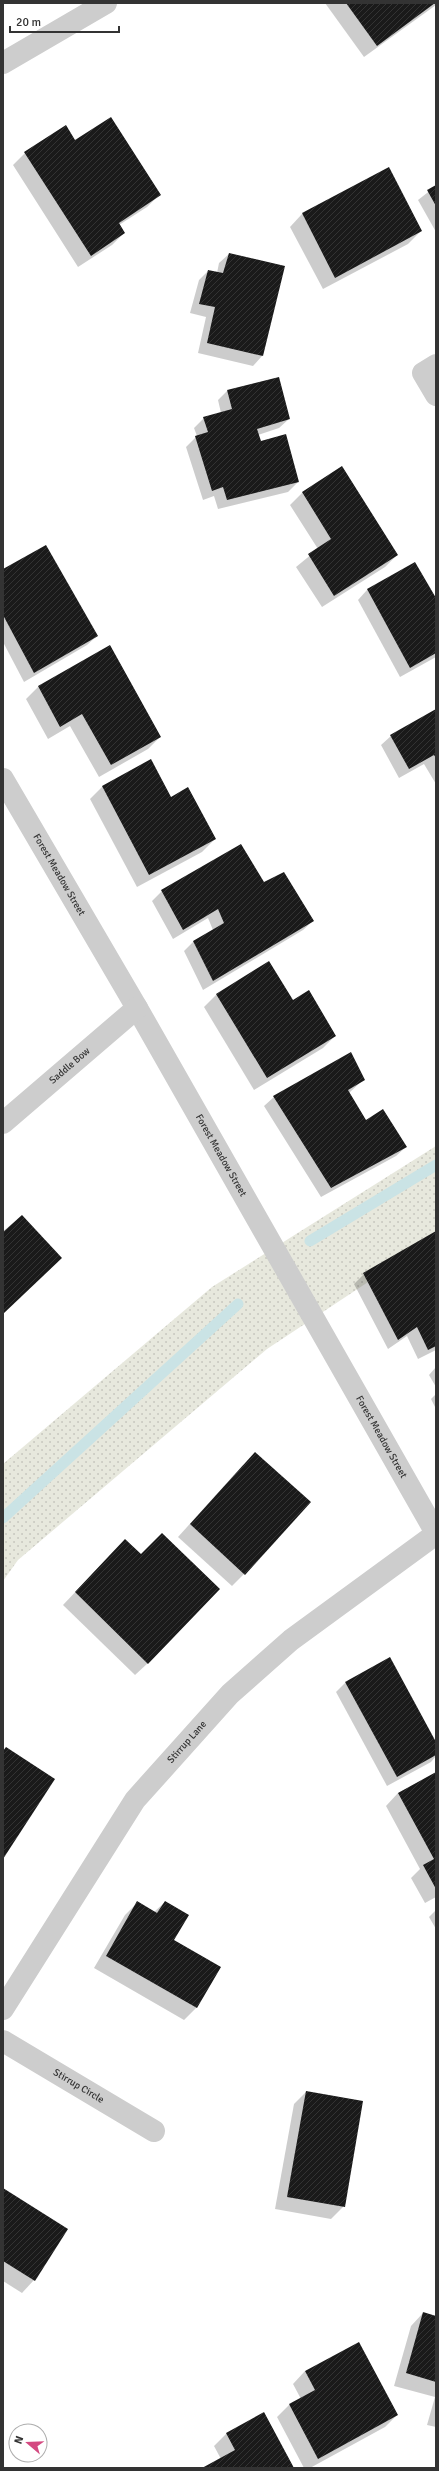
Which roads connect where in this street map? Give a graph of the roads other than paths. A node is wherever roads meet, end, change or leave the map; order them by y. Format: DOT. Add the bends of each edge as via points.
graph roads {
  1 [pos="106,3"];
  2 [pos="3,63"];
  3 [pos="430,369"];
  4 [pos="436,395"];
  5 [pos="3,779"];
  6 [pos="138,1008"];
  7 [pos="3,1123"];
  8 [pos="436,1533"];
  9 [pos="3,2009"];
  10 [pos="3,2042"];
  11 [pos="154,2131"];
  1 -- 2 [label="street"];
  3 -- 4 [label="street"];
  5 -- 6 [label="street, Forest Meadow Street"];
  6 -- 7 [label="street, Saddle Bow"];
  6 -- 8 [label="street, Forest Meadow Street"];
  8 -- 9 [label="street, Stirrup Lane" via="291,1640 230,1694 135,1800"];
  10 -- 11 [label="street, Stirrup Circle"];
}
